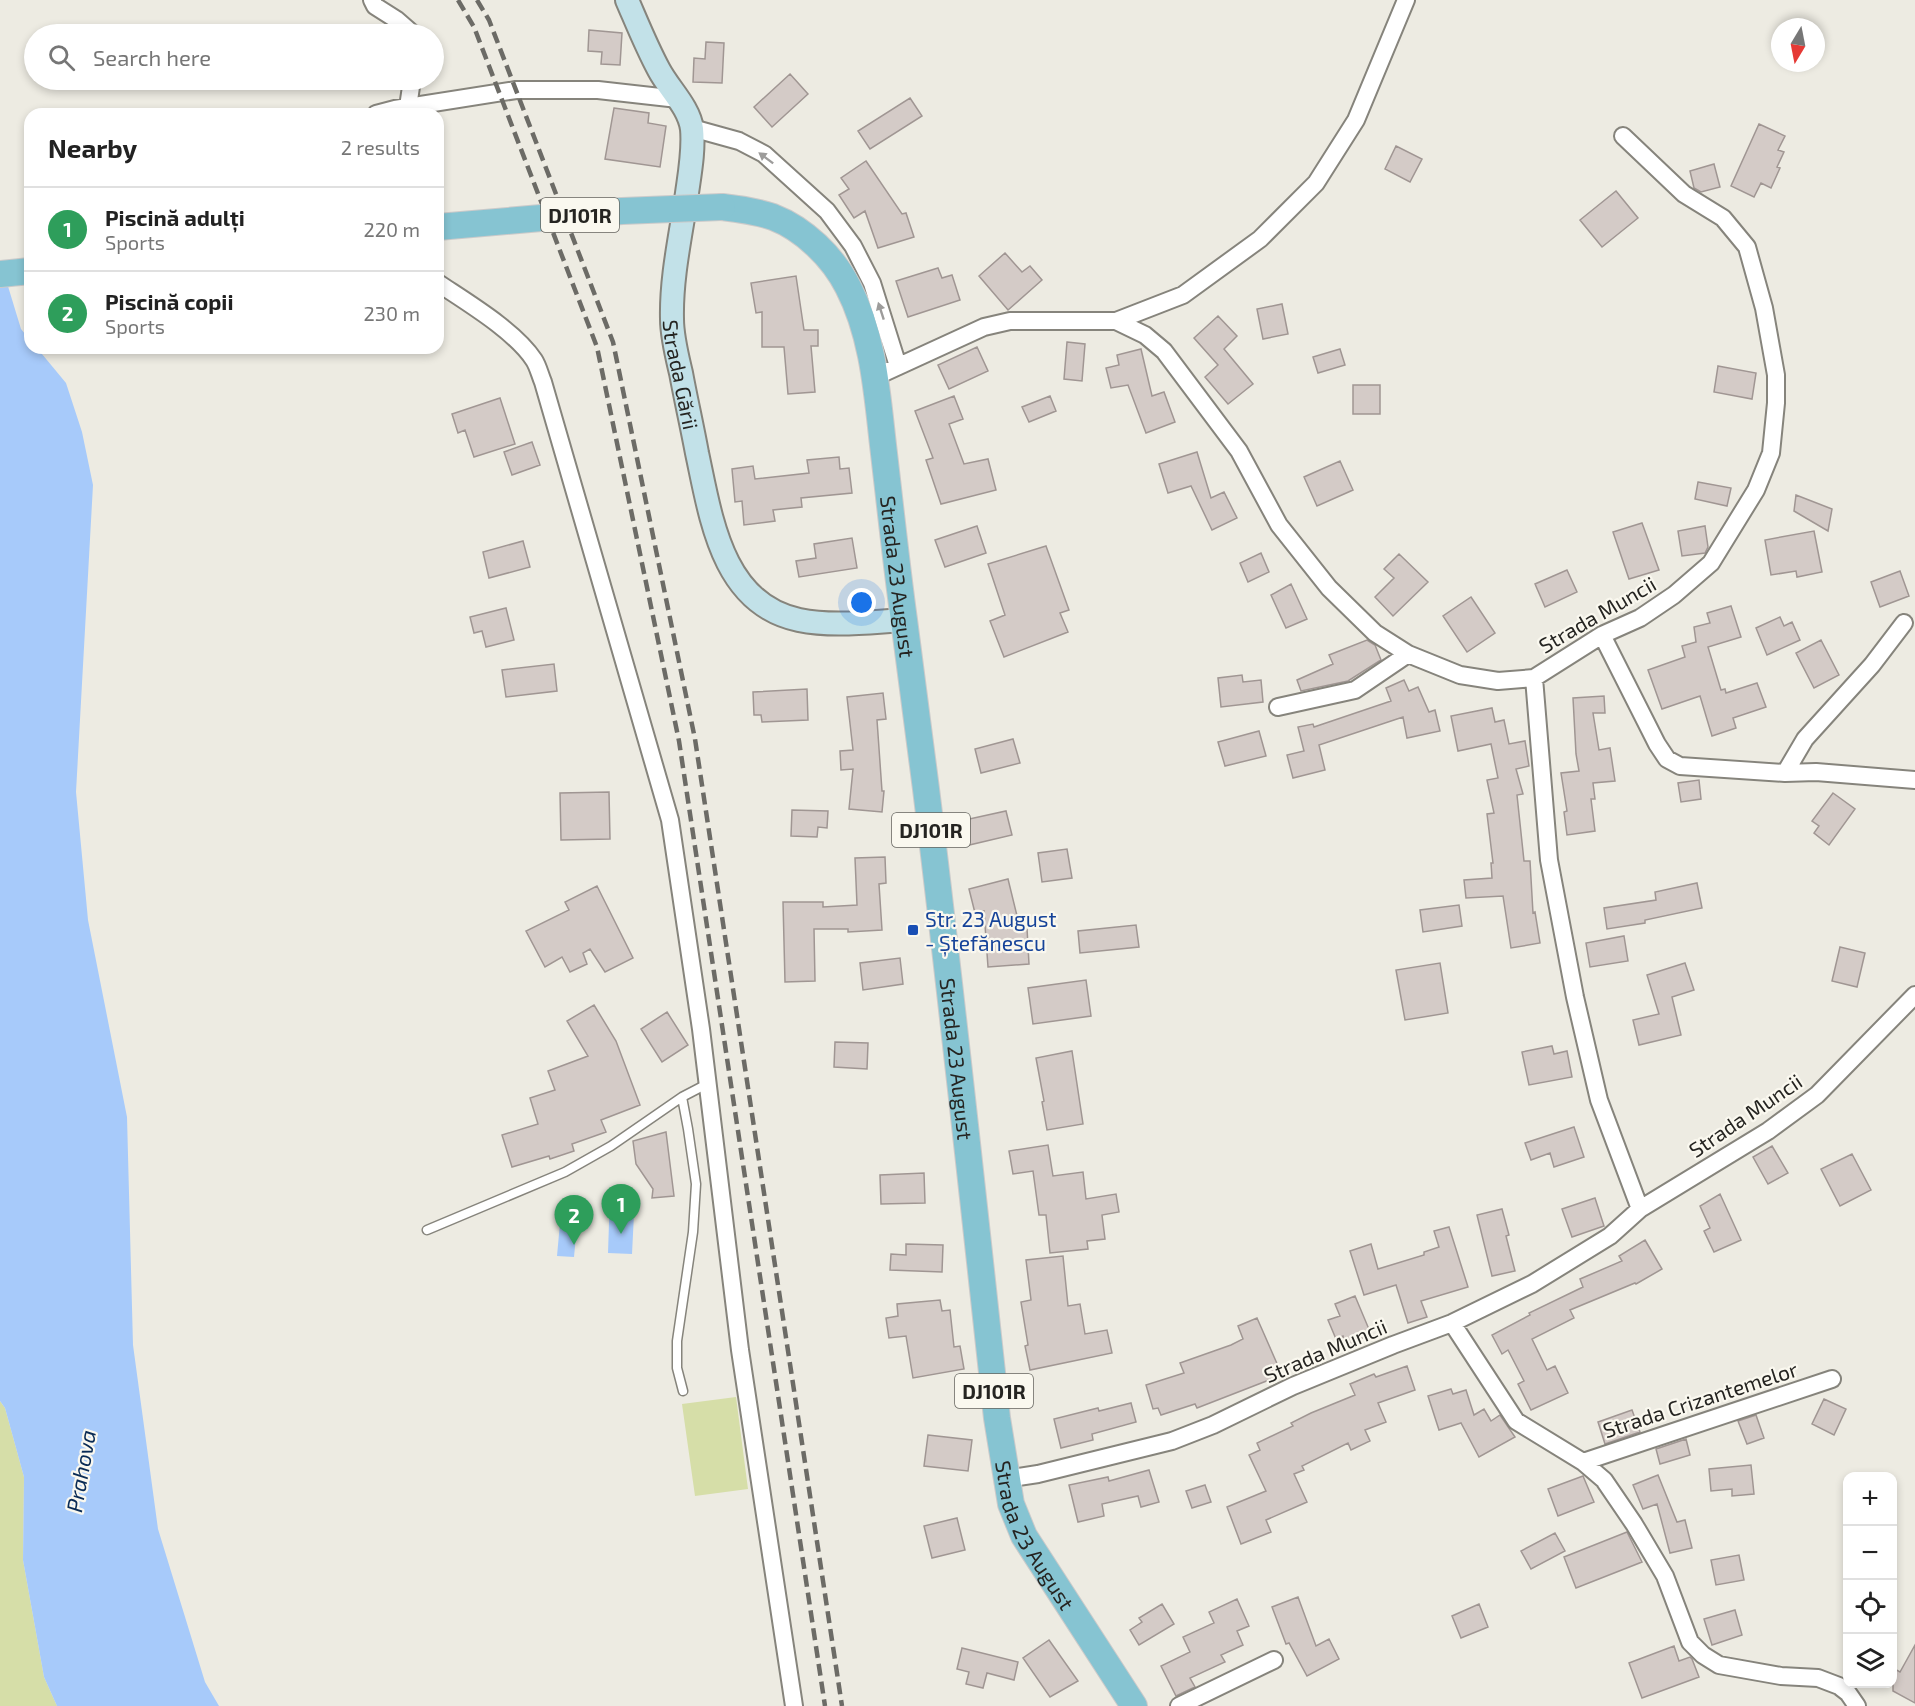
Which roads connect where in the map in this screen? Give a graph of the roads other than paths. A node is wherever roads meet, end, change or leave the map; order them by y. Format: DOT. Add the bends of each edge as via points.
graph roads {
  1 [pos="372,0"];
  2 [pos="627,0"];
  3 [pos="1406,0"];
  4 [pos="402,24"];
  5 [pos="411,90"];
  6 [pos="678,99"];
  7 [pos="408,107"];
  8 [pos="403,108"];
  9 [pos="692,128"];
  10 [pos="1623,136"];
  11 [pos="444,226"];
  12 [pos="24,272"];
  13 [pos="0,274"];
  14 [pos="444,287"];
  15 [pos="1116,321"];
  16 [pos="898,366"];
  17 [pos="875,377"];
  18 [pos="904,620"];
  19 [pos="1904,623"];
  20 [pos="1602,635"];
  21 [pos="1408,654"];
  22 [pos="1534,678"];
  23 [pos="1278,707"];
  24 [pos="1785,772"];
  25 [pos="1915,780"];
  26 [pos="1915,995"];
  27 [pos="707,1084"];
  28 [pos="682,1097"];
  29 [pos="1640,1209"];
  30 [pos="427,1230"];
  31 [pos="1452,1323"];
  32 [pos="1832,1379"];
  33 [pos="683,1391"];
  34 [pos="1583,1462"];
  35 [pos="1006,1479"];
  36 [pos="1274,1660"];
  37 [pos="794,1706"];
  38 [pos="1134,1706"];
  39 [pos="1179,1706"];
  40 [pos="1857,1706"];
  1 -- 4 [label="street"];
  2 -- 6 [label="street, Strada Gării" via="659,71"];
  3 -- 15 [label="street, Strada Muncii" via="1356,120 1316,183 1260,239 1183,295"];
  5 -- 7 [label="street"];
  6 -- 7 [label="street" via="598,90 516,90"];
  6 -- 9 [label="street, Strada Gării"];
  7 -- 8 [label="street"];
  16 -- 9 [label="street, one-way" via="872,283 853,246 827,211 764,154 739,141"];
  9 -- 18 [label="street, Strada Gării" via="691,170 672,321 702,474 722,551 744,589 785,616 816,622"];
  10 -- 20 [label="street, Strada Muncii" via="1684,194 1723,218 1747,247 1764,308 1776,375 1776,403 1771,453 1764,472 1711,563 1640,618"];
  11 -- 17 [label="main road, Strada 23 August / DJ101R, bridge" via="722,207 773,217 820,250 848,285"];
  12 -- 13 [label="main road"];
  14 -- 27 [label="street" via="525,348 536,362 543,382 669,820"];
  15 -- 16 [label="street, Strada Muncii" via="1010,321 984,327"];
  15 -- 21 [label="street, Strada Muncii" via="1145,335 1164,351 1239,452 1279,525 1329,588 1375,633"];
  16 -- 17 [label="street, Strada Muncii"];
  17 -- 18 [label="main road, Strada 23 August / DJ101R"];
  18 -- 35 [label="main road, Strada 23 August / DJ101R"];
  19 -- 24 [label="street" via="1805,739"];
  20 -- 22 [label="street, Strada Muncii"];
  20 -- 24 [label="street" via="1666,759 1680,766"];
  21 -- 22 [label="street, Strada Muncii" via="1460,675 1498,681"];
  21 -- 23 [label="street" via="1355,690"];
  22 -- 29 [label="street, Strada Muncii" via="1549,860 1575,997 1599,1100"];
  24 -- 25 [label="street"];
  26 -- 29 [label="street, Strada Muncii" via="1817,1095 1768,1131"];
  27 -- 28 [label="lane"];
  27 -- 37 [label="street" via="740,1350"];
  28 -- 30 [label="lane" via="565,1172"];
  28 -- 33 [label="lane" via="696,1184 677,1341 677,1368"];
  29 -- 31 [label="street, Strada Muncii" via="1610,1236 1576,1258"];
  31 -- 34 [label="street, Strada Crizantemelor" via="1516,1421"];
  31 -- 35 [label="street, Strada Muncii" via="1303,1381 1172,1441"];
  32 -- 34 [label="street, Strada Crizantemelor"];
  34 -- 40 [label="street, Strada Crizantemelor" via="1604,1480 1635,1524 1665,1576 1690,1642 1703,1655 1719,1665 1818,1678 1839,1686"];
  35 -- 38 [label="main road, Strada 23 August / DJ101R" via="1024,1536"];
  36 -- 39 [label="street"];
}
